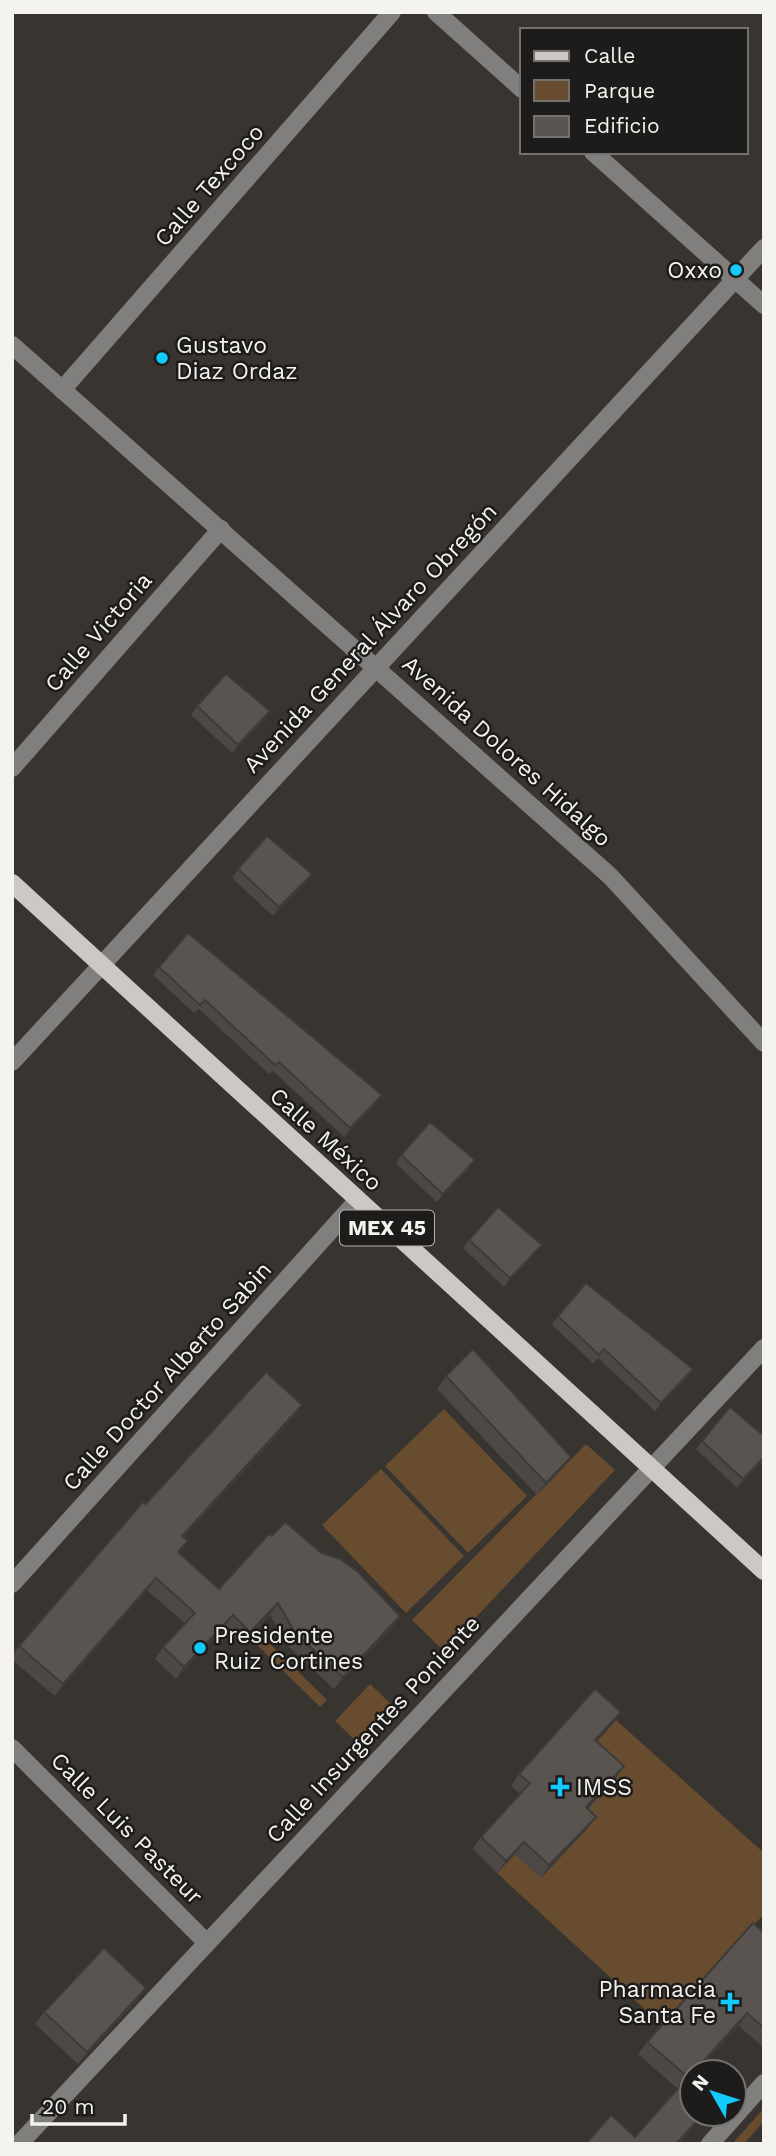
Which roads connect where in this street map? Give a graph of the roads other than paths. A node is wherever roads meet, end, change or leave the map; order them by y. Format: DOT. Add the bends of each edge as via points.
graph roads {
  1 [pos="393,12"];
  2 [pos="436,12"];
  3 [pos="520,87"];
  4 [pos="595,154"];
  5 [pos="764,248"];
  6 [pos="735,279"];
  7 [pos="764,305"];
  8 [pos="12,345"];
  9 [pos="62,390"];
  10 [pos="220,529"];
  11 [pos="378,668"];
  12 [pos="12,768"];
  13 [pos="12,883"];
  14 [pos="99,965"];
  15 [pos="764,1043"];
  16 [pos="12,1062"];
  17 [pos="358,1201"];
  18 [pos="764,1348"];
  19 [pos="652,1468"];
  20 [pos="764,1571"];
  21 [pos="12,1584"];
  22 [pos="12,1748"];
  23 [pos="208,1942"];
  24 [pos="764,2083"];
  25 [pos="19,2144"];
  26 [pos="710,2144"];
  1 -- 9 [label="street, Calle Texcoco"];
  2 -- 3 [label="street"];
  4 -- 6 [label="street"];
  5 -- 6 [label="street, Avenida General Álvaro Obregón"];
  6 -- 7 [label="street"];
  6 -- 11 [label="street, Avenida General Álvaro Obregón"];
  8 -- 9 [label="street, Avenida Dolores Hidalgo"];
  9 -- 10 [label="street, Avenida Dolores Hidalgo"];
  10 -- 11 [label="street, Avenida Dolores Hidalgo"];
  10 -- 12 [label="street, Calle Victoria"];
  11 -- 14 [label="street, Avenida General Álvaro Obregón"];
  11 -- 15 [label="street, Avenida Dolores Hidalgo" via="610,876"];
  13 -- 14 [label="main road, Calle México / MEX 45"];
  14 -- 16 [label="street, Avenida General Álvaro Obregón"];
  14 -- 17 [label="main road, Calle México / MEX 45"];
  17 -- 19 [label="main road, Calle México / MEX 45"];
  17 -- 21 [label="street, Calle Doctor Alberto Sabin"];
  18 -- 19 [label="street, Calle Insurgentes Poniente"];
  19 -- 20 [label="main road, Calle México / MEX 45"];
  19 -- 23 [label="street, Calle Insurgentes Poniente"];
  22 -- 23 [label="street, Calle Luis Pasteur"];
  23 -- 25 [label="street, Calle Insurgentes Poniente"];
  24 -- 26 [label="street"];
}
